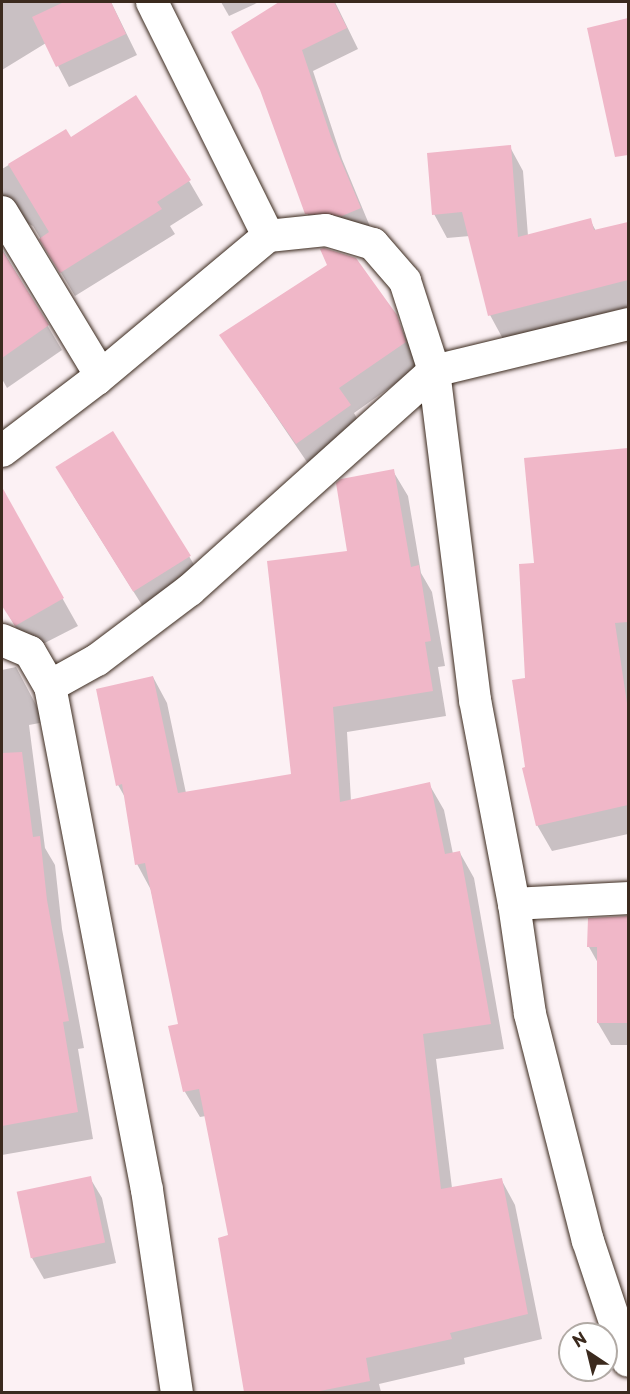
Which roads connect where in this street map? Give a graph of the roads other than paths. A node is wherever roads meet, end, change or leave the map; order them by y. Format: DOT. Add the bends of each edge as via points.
graph roads {
  1 [pos="152,2"];
  2 [pos="2,212"];
  3 [pos="268,236"];
  4 [pos="628,324"];
  5 [pos="434,371"];
  6 [pos="97,380"];
  7 [pos="2,451"];
  8 [pos="2,640"];
  9 [pos="50,686"];
  10 [pos="628,898"];
  11 [pos="514,904"];
  12 [pos="628,1361"];
  13 [pos="177,1392"];
  1 -- 3 [label="street"];
  2 -- 6 [label="street" via="96,368"];
  3 -- 5 [label="street" via="326,230 373,244 405,281"];
  3 -- 6 [label="street"];
  4 -- 5 [label="street"];
  5 -- 9 [label="street" via="190,590 97,660"];
  5 -- 11 [label="street" via="475,700"];
  6 -- 7 [label="street"];
  8 -- 9 [label="street" via="30,652"];
  9 -- 13 [label="street" via="147,1190"];
  10 -- 11 [label="street"];
  11 -- 12 [label="street" via="530,1014 588,1241"];
}
